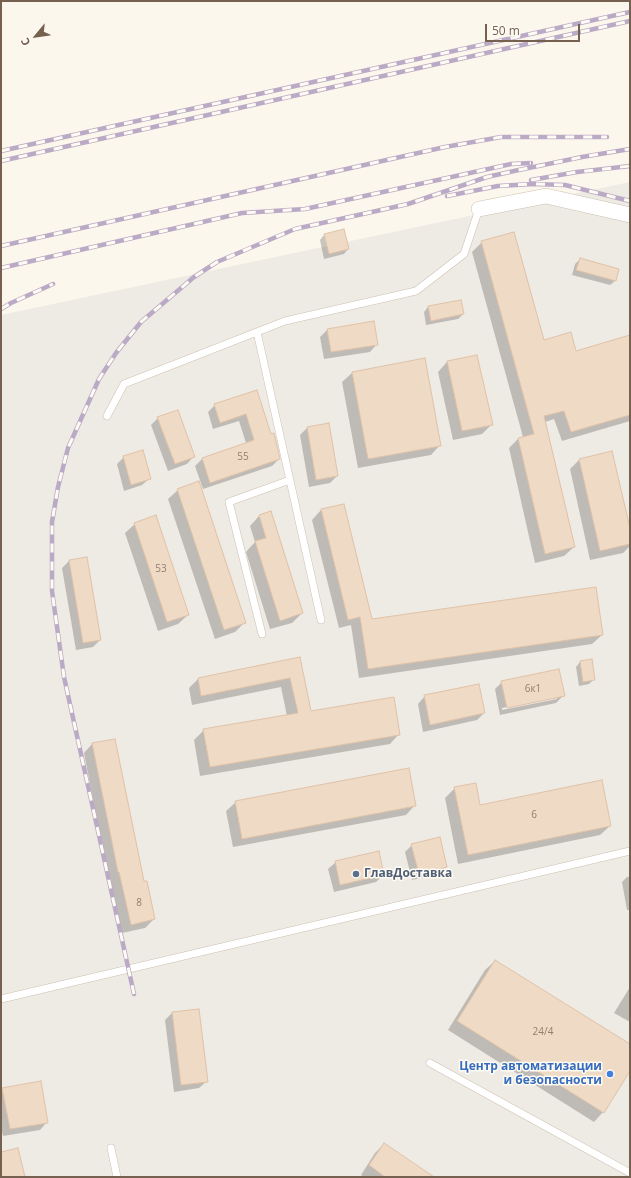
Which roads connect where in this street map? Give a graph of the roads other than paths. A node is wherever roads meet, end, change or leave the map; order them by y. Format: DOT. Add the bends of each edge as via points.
graph roads {
  1 [pos="479,209"];
  2 [pos="630,214"];
  3 [pos="257,332"];
  4 [pos="107,416"];
  5 [pos="290,480"];
  6 [pos="321,620"];
  7 [pos="262,634"];
  8 [pos="630,851"];
  9 [pos="1,999"];
  10 [pos="430,1063"];
  11 [pos="111,1148"];
  12 [pos="630,1173"];
  13 [pos="117,1177"];
  1 -- 2 [label="street" via="546,196"];
  1 -- 3 [label="lane" via="464,254 416,290 285,321"];
  3 -- 4 [label="lane" via="124,384"];
  3 -- 5 [label="lane"];
  5 -- 6 [label="lane"];
  5 -- 7 [label="lane" via="229,502"];
  8 -- 9 [label="lane"];
  10 -- 12 [label="lane"];
  11 -- 13 [label="lane"];
}
